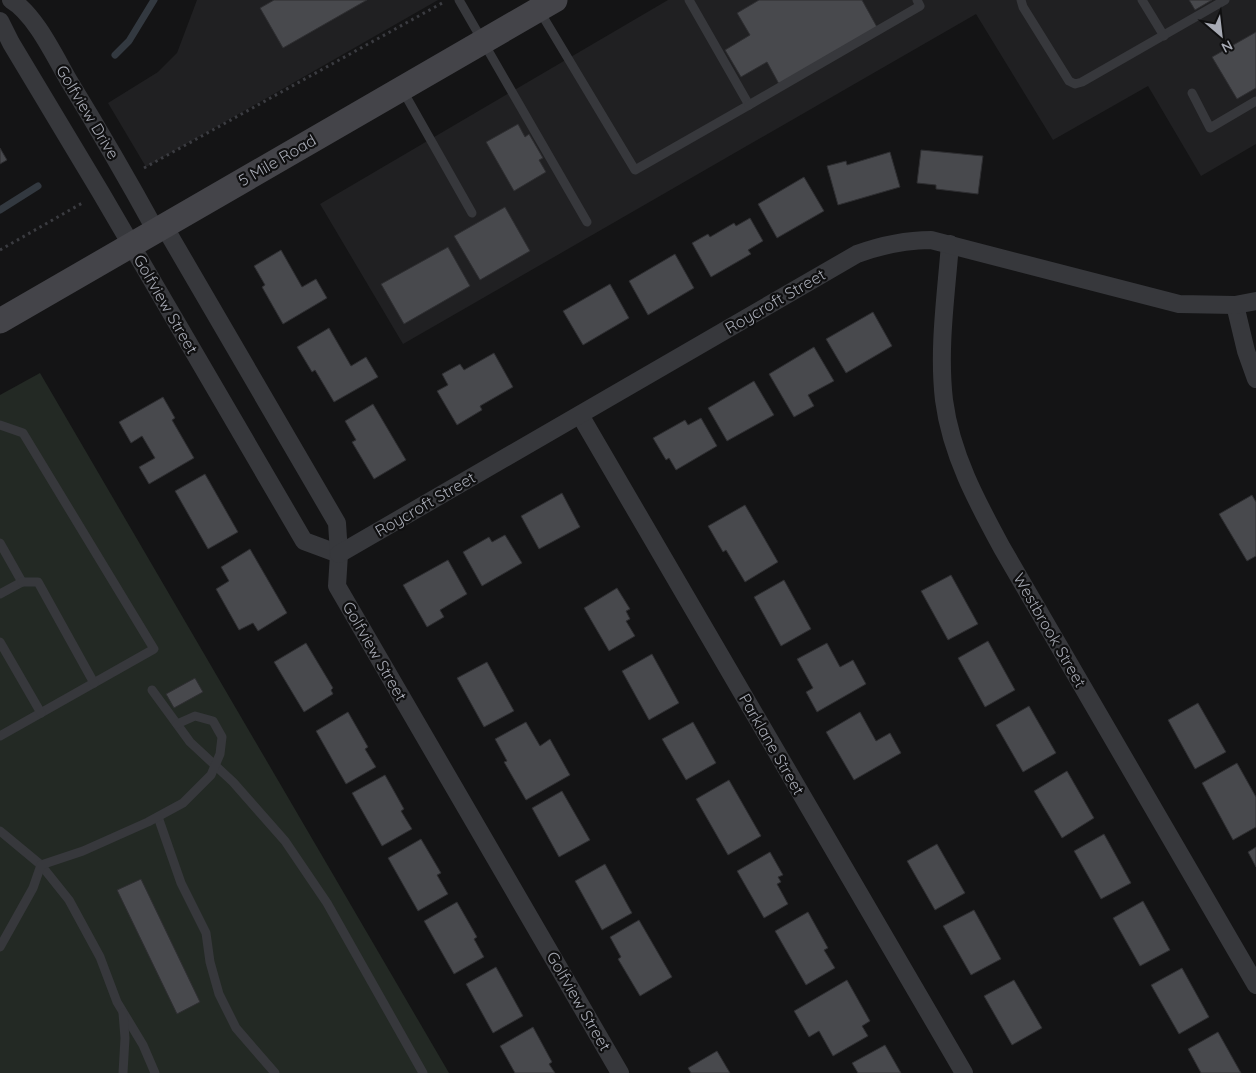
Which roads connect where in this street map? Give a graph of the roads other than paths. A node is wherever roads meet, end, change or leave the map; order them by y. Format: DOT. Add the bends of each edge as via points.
graph roads {
  1 [pos="11,0"];
  2 [pos="459,0"];
  3 [pos="688,0"];
  4 [pos="917,0"];
  5 [pos="1020,0"];
  6 [pos="1142,0"];
  7 [pos="1225,0"];
  8 [pos="547,5"];
  9 [pos="0,21"];
  10 [pos="1164,36"];
  11 [pos="483,42"];
  12 [pos="401,89"];
  13 [pos="1192,93"];
  14 [pos="1256,102"];
  15 [pos="749,105"];
  16 [pos="472,213"];
  17 [pos="587,222"];
  18 [pos="160,228"];
  19 [pos="950,244"];
  20 [pos="132,245"];
  21 [pos="1256,301"];
  22 [pos="1235,305"];
  23 [pos="0,321"];
  24 [pos="1256,379"];
  25 [pos="580,415"];
  26 [pos="0,425"];
  27 [pos="0,543"];
  28 [pos="339,554"];
  29 [pos="22,582"];
  30 [pos="0,594"];
  31 [pos="0,642"];
  32 [pos="94,683"];
  33 [pos="152,690"];
  34 [pos="41,713"];
  35 [pos="177,724"];
  36 [pos="0,736"];
  37 [pos="216,766"];
  38 [pos="158,817"];
  39 [pos="0,831"];
  40 [pos="41,865"];
  41 [pos="0,947"];
  42 [pos="1256,985"];
  43 [pos="123,1012"];
  44 [pos="124,1073"];
  45 [pos="155,1073"];
  46 [pos="274,1073"];
  47 [pos="423,1073"];
  48 [pos="620,1073"];
  49 [pos="964,1073"];
  1 -- 18 [label="street, Golfview Drive" via="38,29"];
  2 -- 11 [label="lane"];
  3 -- 15 [label="lane"];
  4 -- 15 [label="lane" via="920,6"];
  5 -- 10 [label="lane" via="1069,81 1075,84"];
  6 -- 10 [label="lane"];
  7 -- 10 [label="lane"];
  8 -- 11 [label="main road, 5 Mile Road"];
  8 -- 15 [label="lane" via="635,170"];
  9 -- 20 [label="street, Golfview Drive"];
  11 -- 12 [label="main road, 5 Mile Road"];
  11 -- 17 [label="lane"];
  12 -- 16 [label="lane"];
  12 -- 18 [label="main road, 5 Mile Road"];
  13 -- 14 [label="lane" via="1210,128"];
  18 -- 20 [label="main road, 5 Mile Road"];
  18 -- 28 [label="street, Golfview Drive" via="337,523"];
  19 -- 22 [label="street, Roycroft Street" via="1179,304"];
  19 -- 25 [label="street, Roycroft Street" via="906,240 857,254"];
  19 -- 42 [label="street, Westbrook Street" via="942,376 944,402 964,474 1002,548"];
  20 -- 23 [label="main road, 5 Mile Road"];
  20 -- 28 [label="street, Golfview Street" via="304,541"];
  21 -- 22 [label="street, Roycroft Street"];
  22 -- 24 [label="street"];
  25 -- 28 [label="street, Roycroft Street"];
  25 -- 49 [label="street, Parklane Street"];
  26 -- 32 [label="lane" via="23,433 154,649"];
  27 -- 29 [label="lane"];
  28 -- 48 [label="street, Golfview Street" via="336,586"];
  29 -- 30 [label="lane"];
  29 -- 32 [label="lane" via="38,582"];
  31 -- 34 [label="lane"];
  32 -- 34 [label="lane"];
  33 -- 35 [label="lane"];
  34 -- 36 [label="lane"];
  35 -- 37 [label="lane" via="190,742"];
  35 -- 37 [label="lane" via="194,716 213,721 222,738"];
  37 -- 38 [label="lane" via="212,776 183,803"];
  37 -- 47 [label="lane" via="285,841 327,903"];
  38 -- 40 [label="lane" via="83,851"];
  38 -- 46 [label="lane" via="181,883 206,934 218,994 236,1028"];
  39 -- 40 [label="lane"];
  40 -- 41 [label="lane" via="33,888"];
  40 -- 43 [label="lane" via="70,900 100,957"];
  43 -- 44 [label="lane"];
  43 -- 45 [label="lane"];
}
